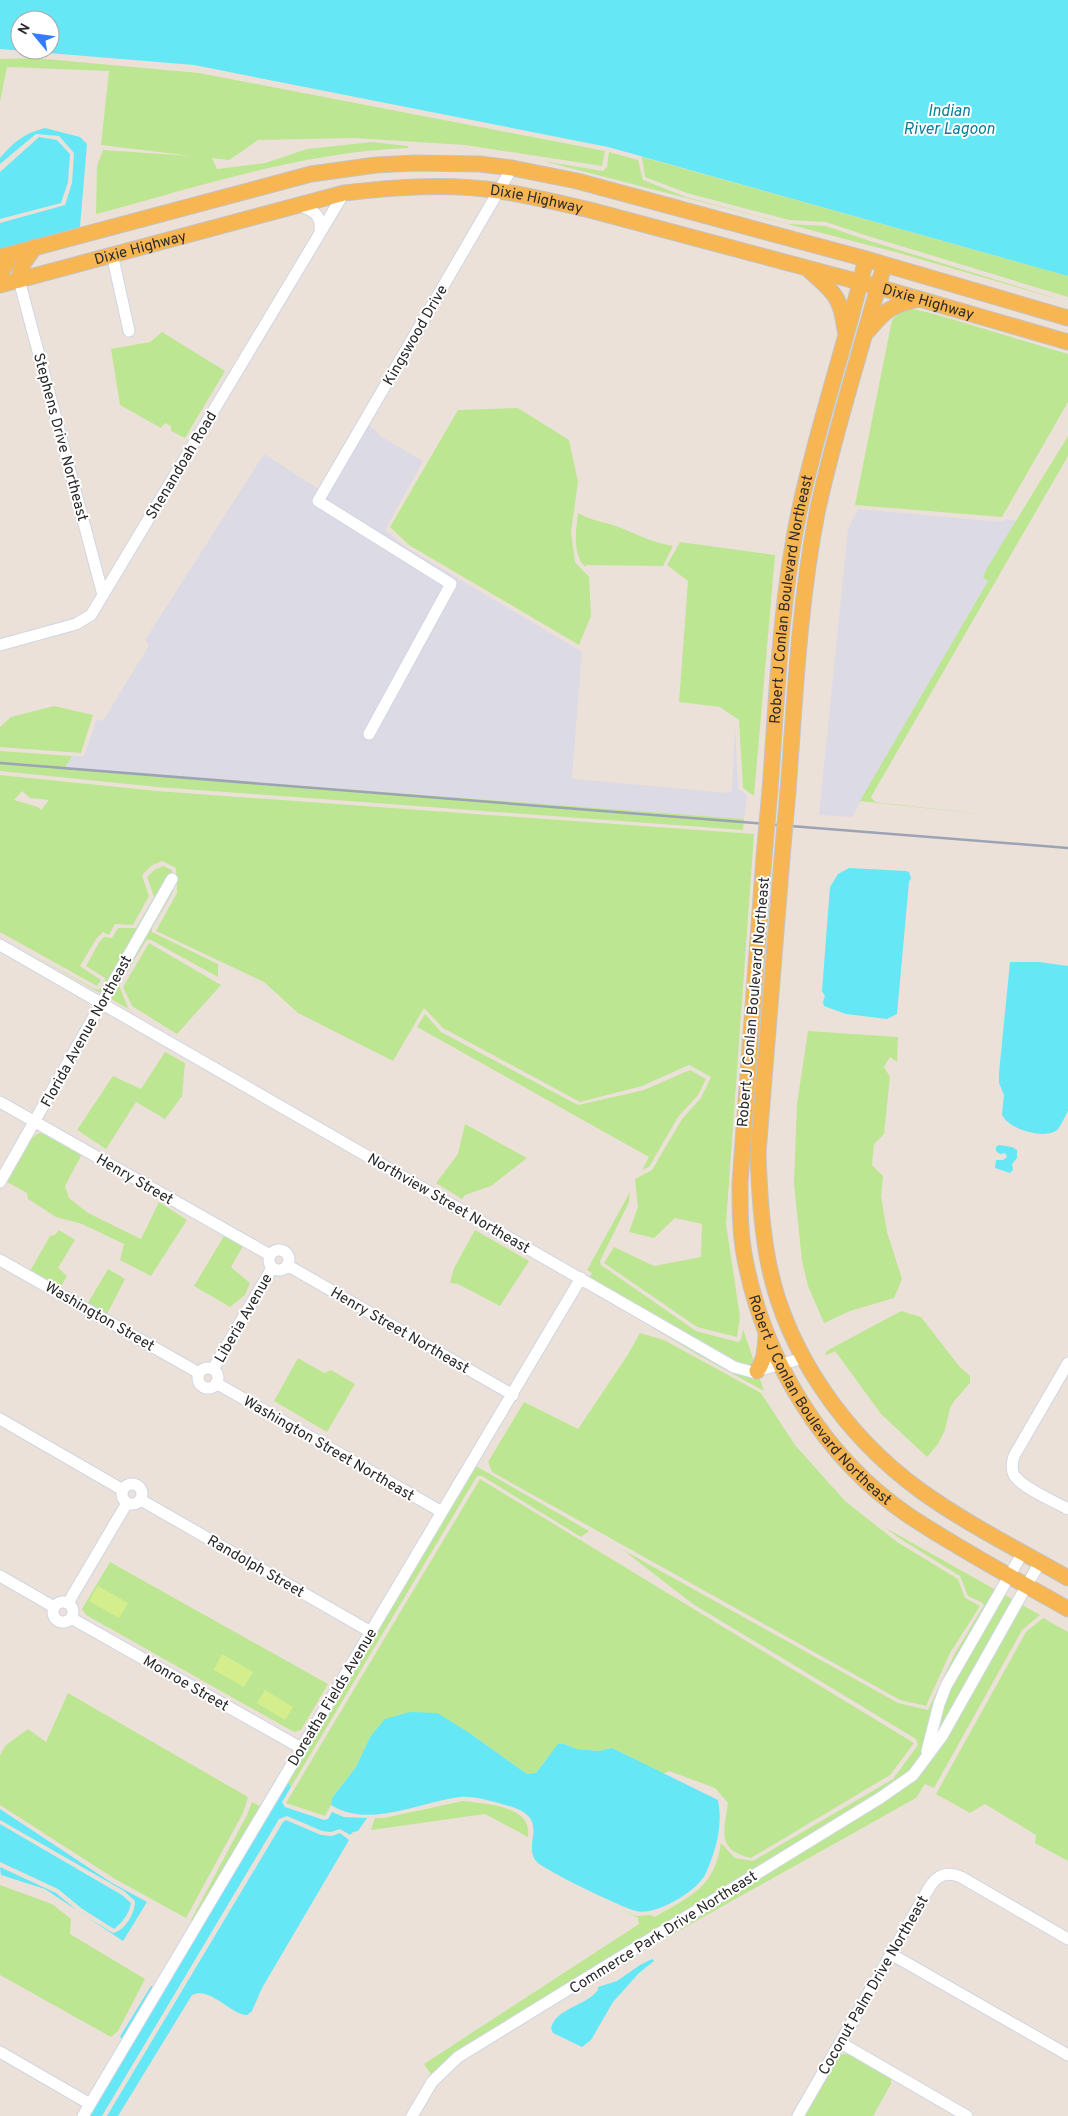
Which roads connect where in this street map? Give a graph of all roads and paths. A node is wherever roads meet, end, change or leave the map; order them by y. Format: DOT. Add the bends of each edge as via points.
graph roads {
  1 [pos="512,168"];
  2 [pos="499,191"];
  3 [pos="344,193"];
  4 [pos="298,204"];
  5 [pos="320,233"];
  6 [pos="35,247"];
  7 [pos="112,254"];
  8 [pos="4,256"];
  9 [pos="866,259"];
  10 [pos="884,265"];
  11 [pos="808,269"];
  12 [pos="0,274"];
  13 [pos="20,280"];
  14 [pos="861,283"];
  15 [pos="0,285"];
  16 [pos="878,288"];
  17 [pos="919,299"];
  18 [pos="1068,318"];
  19 [pos="129,331"];
  20 [pos="864,336"];
  21 [pos="846,337"];
  22 [pos="1068,342"];
  23 [pos="104,595"];
  24 [pos="0,645"];
  25 [pos="369,734"];
  26 [pos="172,879"];
  27 [pos="0,945"];
  28 [pos="102,1003"];
  29 [pos="0,1102"];
  30 [pos="35,1122"];
  31 [pos="0,1182"];
  32 [pos="270,1255"];
  33 [pos="0,1260"];
  34 [pos="287,1265"];
  35 [pos="272,1268"];
  36 [pos="581,1278"];
  37 [pos="766,1332"];
  38 [pos="804,1358"];
  39 [pos="1068,1363"];
  40 [pos="781,1365"];
  41 [pos="213,1369"];
  42 [pos="757,1371"];
  43 [pos="199,1373"];
  44 [pos="216,1383"];
  45 [pos="513,1395"];
  46 [pos="0,1419"];
  47 [pos="124,1490"];
  48 [pos="141,1500"];
  49 [pos="127,1503"];
  50 [pos="1068,1509"];
  51 [pos="442,1512"];
  52 [pos="1023,1552"];
  53 [pos="1040,1562"];
  54 [pos="0,1576"];
  55 [pos="1010,1576"];
  56 [pos="1068,1578"];
  57 [pos="1027,1586"];
  58 [pos="68,1603"];
  59 [pos="54,1607"];
  60 [pos="1068,1609"];
  61 [pos="71,1618"];
  62 [pos="370,1632"];
  63 [pos="958,1664"];
  64 [pos="977,1673"];
  65 [pos="301,1748"];
  66 [pos="925,1758"];
  67 [pos="1068,1939"];
  68 [pos="891,1954"];
  69 [pos="841,2043"];
  70 [pos="0,2052"];
  71 [pos="1068,2055"];
  72 [pos="90,2104"];
  73 [pos="83,2116"];
  74 [pos="412,2116"];
  75 [pos="798,2116"];
  76 [pos="967,2116"];
  1 -- 2 [label="street, Kingswood Drive"];
  1 -- 6 [label="main road, Dixie Highway" via="415,162 345,168 280,181"];
  1 -- 9 [label="main road, Dixie Highway" via="578,181"];
  2 -- 3 [label="main road, Dixie Highway" via="421,187"];
  2 -- 11 [label="main road, Dixie Highway" via="590,210"];
  2 -- 25 [label="street, Kingswood Drive" via="318,501 451,584"];
  3 -- 4 [label="main road, Dixie Highway"];
  3 -- 5 [label="street, Shenandoah Road"];
  4 -- 5 [label="street" via="318,215"];
  4 -- 7 [label="main road, Dixie Highway"];
  5 -- 23 [label="street, Shenandoah Road"];
  6 -- 8 [label="main road, Dixie Highway"];
  6 -- 13 [label="main road" via="23,262"];
  7 -- 13 [label="main road, Dixie Highway"];
  7 -- 19 [label="street"];
  8 -- 12 [label="main road" via="7,263"];
  9 -- 10 [label="main road, Dixie Highway"];
  9 -- 14 [label="main road, Robert J Conlan Boulevard Northeast"];
  10 -- 16 [label="main road, Robert J Conlan Boulevard Northeast"];
  10 -- 18 [label="main road, Dixie Highway"];
  11 -- 14 [label="main road, Dixie Highway"];
  11 -- 21 [label="main road" via="837,298 843,312"];
  13 -- 15 [label="main road, Dixie Highway"];
  13 -- 23 [label="street, Stephens Drive Northeast"];
  14 -- 16 [label="main road, Dixie Highway"];
  14 -- 21 [label="main road, Robert J Conlan Boulevard Northeast"];
  16 -- 17 [label="main road, Dixie Highway"];
  16 -- 20 [label="main road, Robert J Conlan Boulevard Northeast"];
  17 -- 20 [label="main road" via="883,313"];
  17 -- 22 [label="main road, Dixie Highway"];
  20 -- 38 [label="main road, Robert J Conlan Boulevard Northeast, bridge" via="817,514 806,584 758,1153 767,1257 786,1318"];
  21 -- 37 [label="main road, Robert J Conlan Boulevard Northeast, bridge" via="799,514 780,651 740,1191 745,1258"];
  23 -- 24 [label="street, Shenandoah Road" via="91,615 76,624"];
  26 -- 28 [label="street, Florida Avenue Northeast"];
  27 -- 28 [label="street, Northview Street Northeast"];
  28 -- 30 [label="street, Florida Avenue Northeast"];
  28 -- 36 [label="street, Northview Street Northeast"];
  29 -- 30 [label="street, Henry Street"];
  30 -- 31 [label="street, Florida Avenue Northeast"];
  30 -- 32 [label="street, Henry Street"];
  32 -- 34 [label="street" via="284,1251 288,1256"];
  32 -- 35 [label="street"];
  33 -- 43 [label="street, Washington Street"];
  34 -- 35 [label="street" via="282,1269"];
  34 -- 45 [label="street, Henry Street Northeast"];
  35 -- 41 [label="street, Liberia Avenue"];
  36 -- 42 [label="street, Northview Street Northeast" via="734,1367"];
  36 -- 45 [label="street, Doreatha Fields Avenue"];
  37 -- 40 [label="main road, Robert J Conlan Boulevard Northeast"];
  37 -- 42 [label="main road" via="765,1352"];
  38 -- 40 [label="street, Northview Street Northeast"];
  38 -- 52 [label="main road, Robert J Conlan Boulevard Northeast" via="837,1409 891,1466 945,1506"];
  39 -- 50 [label="street" via="1014,1456 1012,1468 1017,1479"];
  40 -- 42 [label="street, Northview Street Northeast"];
  40 -- 55 [label="main road, Robert J Conlan Boulevard Northeast" via="821,1430 875,1489 908,1514"];
  41 -- 43 [label="street"];
  41 -- 44 [label="street" via="218,1377"];
  43 -- 44 [label="street" via="201,1386 211,1387"];
  44 -- 51 [label="street, Washington Street Northeast"];
  45 -- 51 [label="street, Doreatha Fields Avenue"];
  46 -- 47 [label="street"];
  47 -- 48 [label="street" via="128,1485 137,1486 142,1493"];
  47 -- 49 [label="street" via="123,1498"];
  48 -- 49 [label="street" via="136,1504"];
  48 -- 62 [label="street, Randolph Street"];
  49 -- 58 [label="street"];
  51 -- 62 [label="street, Doreatha Fields Avenue"];
  52 -- 53 [label="main road, Robert J Conlan Boulevard Northeast"];
  52 -- 55 [label="street, Commerce Park Drive Northeast"];
  53 -- 56 [label="main road, Robert J Conlan Boulevard Northeast"];
  53 -- 57 [label="street, Commerce Park Drive Northeast"];
  54 -- 59 [label="street"];
  55 -- 57 [label="main road, Robert J Conlan Boulevard Northeast"];
  55 -- 63 [label="street, Commerce Park Drive Northeast"];
  57 -- 60 [label="main road, Robert J Conlan Boulevard Northeast"];
  57 -- 64 [label="street, Commerce Park Drive Northeast"];
  58 -- 59 [label="street" via="62,1602"];
  58 -- 61 [label="street" via="73,1611"];
  59 -- 61 [label="street" via="56,1620 63,1622"];
  61 -- 65 [label="street, Monroe Street"];
  62 -- 65 [label="street, Doreatha Fields Avenue"];
  63 -- 64 [label="street"];
  63 -- 66 [label="street, Commerce Park Drive Northeast" via="939,1704"];
  64 -- 66 [label="street, Commerce Park Drive Northeast" via="942,1736"];
  65 -- 72 [label="street, Doreatha Fields Avenue"];
  66 -- 74 [label="street, Commerce Park Drive Northeast" via="913,1775 880,1798 458,2057 432,2082"];
  67 -- 68 [label="street, Coconut Palm Drive Northeast" via="961,1878 948,1874 935,1880"];
  68 -- 69 [label="street, Coconut Palm Drive Northeast"];
  68 -- 71 [label="street"];
  69 -- 75 [label="street, Coconut Palm Drive Northeast"];
  69 -- 76 [label="street"];
  70 -- 72 [label="street"];
  72 -- 73 [label="street, Doreatha Fields Avenue"];
}
